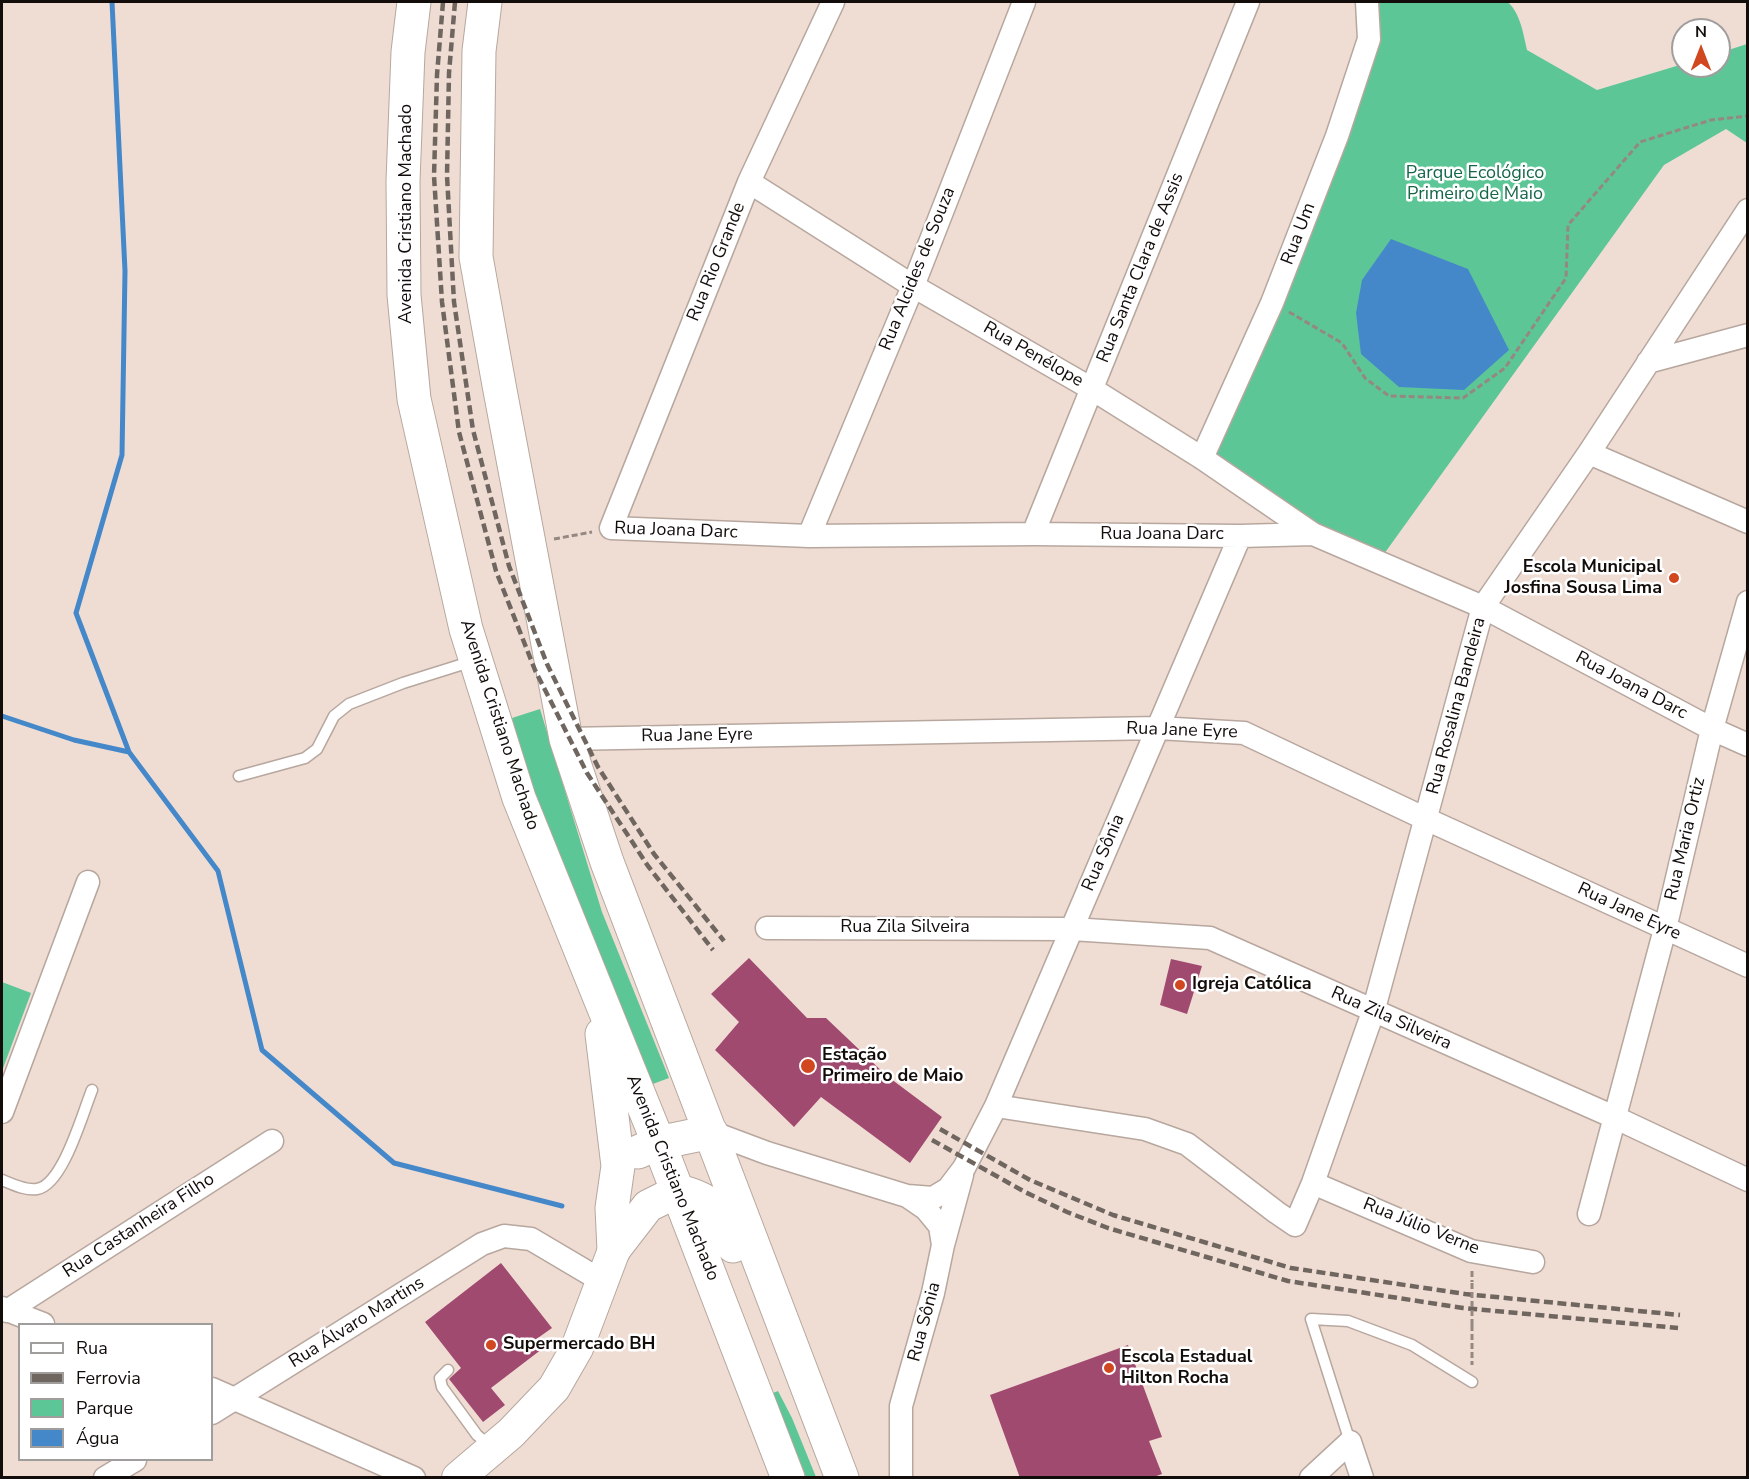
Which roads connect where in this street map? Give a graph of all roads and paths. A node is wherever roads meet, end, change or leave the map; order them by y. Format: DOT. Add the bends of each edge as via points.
graph roads {
  1 [pos="414,2"];
  2 [pos="485,2"];
  3 [pos="833,2"];
  4 [pos="1024,2"];
  5 [pos="1248,2"];
  6 [pos="1366,2"];
  7 [pos="1748,116"];
  8 [pos="749,182"];
  9 [pos="1748,210"];
  10 [pos="913,286"];
  11 [pos="1272,303"];
  12 [pos="1748,334"];
  13 [pos="1648,363"];
  14 [pos="1092,389"];
  15 [pos="1589,453"];
  16 [pos="1202,458"];
  17 [pos="1748,522"];
  18 [pos="611,528"];
  19 [pos="1033,534"];
  20 [pos="1313,534"];
  21 [pos="809,536"];
  22 [pos="1240,536"];
  23 [pos="529,544"];
  24 [pos="1748,602"];
  25 [pos="1483,607"];
  26 [pos="476,660"];
  27 [pos="1158,728"];
  28 [pos="1712,729"];
  29 [pos="566,739"];
  30 [pos="1748,745"];
  31 [pos="239,776"];
  32 [pos="1426,819"];
  33 [pos="88,882"];
  34 [pos="766,928"];
  35 [pos="1072,928"];
  36 [pos="1665,929"];
  37 [pos="1748,966"];
  38 [pos="596,987"];
  39 [pos="1374,1012"];
  40 [pos="92,1090"];
  41 [pos="996,1106"];
  42 [pos="2,1112"];
  43 [pos="1614,1117"];
  44 [pos="711,1132"];
  45 [pos="272,1141"];
  46 [pos="658,1143"];
  47 [pos="618,1166"];
  48 [pos="964,1168"];
  49 [pos="1748,1179"];
  50 [pos="2,1180"];
  51 [pos="1313,1183"];
  52 [pos="678,1191"];
  53 [pos="907,1196"];
  54 [pos="1589,1214"];
  55 [pos="943,1245"];
  56 [pos="614,1250"];
  57 [pos="1533,1262"];
  58 [pos="602,1281"];
  59 [pos="1472,1282"];
  60 [pos="4,1310"];
  61 [pos="40,1323"];
  62 [pos="448,1370"];
  63 [pos="1472,1382"];
  64 [pos="213,1389"];
  65 [pos="235,1399"];
  66 [pos="814,1406"];
  67 [pos="213,1412"];
  68 [pos="1350,1442"];
  69 [pos="492,1449"];
  70 [pos="133,1461"];
  71 [pos="105,1478"];
  72 [pos="414,1478"];
  73 [pos="458,1478"];
  74 [pos="788,1478"];
  75 [pos="842,1478"];
  76 [pos="901,1478"];
  77 [pos="1311,1478"];
  78 [pos="1362,1478"];
  1 -- 26 [label="highway, Avenida Cristiano Machado" via="403,181 405,295 414,399"];
  2 -- 23 [label="highway" via="479,51 476,257"];
  3 -- 8 [label="street, Rua Rio Grande"];
  4 -- 10 [label="street, Rua Alcides de Souza"];
  5 -- 14 [label="street, Rua Santa Clara de Assis"];
  6 -- 11 [label="street, Rua Um" via="1369,39 1337,136"];
  7 -- 11 [label="path" via="1711,120 1640,142 1568,225 1566,278 1505,368 1463,398 1389,396 1365,378 1342,343"];
  8 -- 10 [label="street, Rua Penélope"];
  8 -- 18 [label="street, Rua Rio Grande"];
  9 -- 13 [label="street, Rua Rosalina Bandeira"];
  10 -- 14 [label="street, Rua Penélope"];
  10 -- 21 [label="street, Rua Alcides de Souza"];
  11 -- 16 [label="street, Rua Um"];
  12 -- 13 [label="street"];
  13 -- 15 [label="street, Rua Rosalina Bandeira"];
  14 -- 16 [label="street, Rua Penélope"];
  14 -- 19 [label="street, Rua Santa Clara de Assis"];
  15 -- 17 [label="street"];
  15 -- 25 [label="street, Rua Rosalina Bandeira"];
  16 -- 20 [label="street, Rua Penélope"];
  18 -- 21 [label="street, Rua Joana Darc"];
  18 -- 23 [label="path, Rua Joana Darc"];
  19 -- 21 [label="street, Rua Joana Darc"];
  19 -- 22 [label="street, Rua Joana Darc"];
  20 -- 22 [label="street, Rua Joana Darc"];
  20 -- 25 [label="street, Rua Joana Darc"];
  22 -- 27 [label="street, Rua Sônia"];
  23 -- 29 [label="highway"];
  24 -- 28 [label="street, Rua Maria Ortiz"];
  25 -- 28 [label="street, Rua Joana Darc"];
  25 -- 32 [label="street, Rua Rosalina Bandeira"];
  26 -- 31 [label="lane" via="349,704 334,716 317,749 305,758"];
  26 -- 38 [label="highway, Avenida Cristiano Machado" via="519,798"];
  27 -- 29 [label="street, Rua Jane Eyre"];
  27 -- 32 [label="street, Rua Jane Eyre" via="1244,732"];
  27 -- 35 [label="street, Rua Sônia"];
  28 -- 30 [label="street, Rua Joana Darc"];
  28 -- 36 [label="street, Rua Maria Ortiz"];
  29 -- 44 [label="highway" via="607,862"];
  32 -- 36 [label="street, Rua Jane Eyre"];
  32 -- 39 [label="street, Rua Rosalina Bandeira"];
  33 -- 42 [label="street"];
  34 -- 35 [label="street, Rua Zila Silveira"];
  35 -- 39 [label="street, Rua Zila Silveira" via="1210,938"];
  35 -- 41 [label="street, Rua Sônia"];
  36 -- 37 [label="street, Rua Jane Eyre"];
  36 -- 43 [label="street, Rua Maria Ortiz"];
  38 -- 46 [label="highway, Avenida Cristiano Machado"];
  38 -- 47 [label="highway"];
  39 -- 43 [label="street, Rua Zila Silveira"];
  39 -- 51 [label="street, Rua Rosalina Bandeira"];
  40 -- 50 [label="lane" via="63,1164 50,1182 33,1189"];
  41 -- 48 [label="street, Rua Sônia"];
  41 -- 51 [label="street, Rua Rosalina Bandeira" via="1145,1129 1187,1144 1295,1225"];
  43 -- 49 [label="street, Rua Zila Silveira"];
  43 -- 54 [label="street, Rua Maria Ortiz"];
  44 -- 46 [label="highway"];
  44 -- 53 [label="street, Rua Sônia"];
  44 -- 66 [label="highway"];
  45 -- 60 [label="street, Rua Castanheira Filho"];
  46 -- 47 [label="highway"];
  46 -- 52 [label="highway, Avenida Cristiano Machado"];
  47 -- 56 [label="highway" via="612,1208"];
  48 -- 53 [label="street, Rua Sônia" via="948,1189 933,1198"];
  48 -- 55 [label="street, Rua Sônia"];
  51 -- 57 [label="street, Rua Júlio Verne" via="1471,1251"];
  52 -- 56 [label="street" via="648,1206"];
  52 -- 66 [label="highway" via="709,1203 723,1219 789,1392"];
  52 -- 74 [label="highway, Avenida Cristiano Machado"];
  53 -- 55 [label="street" via="926,1209 940,1226"];
  55 -- 76 [label="street, Rua Sônia" via="901,1406"];
  56 -- 58 [label="street"];
  58 -- 65 [label="street, Rua Álvaro Martins" via="531,1239 504,1236 482,1244"];
  58 -- 69 [label="street" via="577,1348 554,1388"];
  59 -- 63 [label="path, bridge"];
  60 -- 61 [label="street"];
  62 -- 69 [label="lane" via="440,1378 442,1387"];
  63 -- 68 [label="lane" via="1412,1345 1348,1321 1311,1319"];
  64 -- 65 [label="street"];
  65 -- 67 [label="street, Rua Álvaro Martins"];
  65 -- 72 [label="street"];
  66 -- 75 [label="highway"];
  68 -- 77 [label="street"];
  68 -- 78 [label="street"];
  69 -- 73 [label="street"];
  70 -- 71 [label="street"];
}
